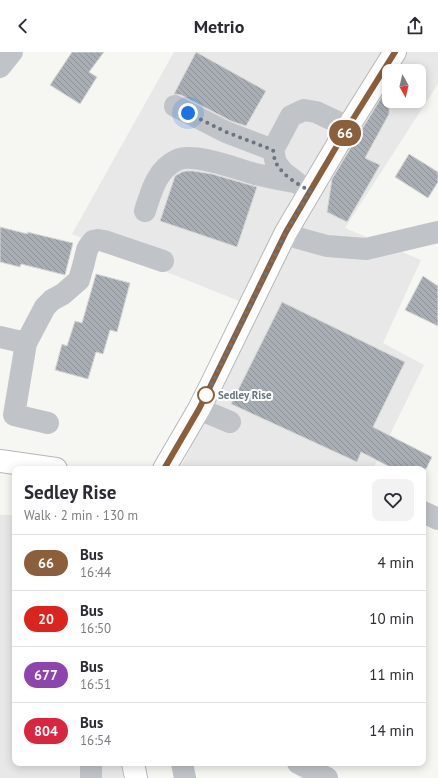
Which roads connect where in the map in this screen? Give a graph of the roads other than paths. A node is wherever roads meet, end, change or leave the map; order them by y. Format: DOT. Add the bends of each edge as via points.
graph roads {
  1 [pos="12,52"];
  2 [pos="395,52"];
  3 [pos="0,67"];
  4 [pos="175,106"];
  5 [pos="348,127"];
  6 [pos="273,150"];
  7 [pos="302,186"];
  8 [pos="145,211"];
  9 [pos="286,232"];
  10 [pos="438,232"];
  11 [pos="163,261"];
  12 [pos="0,337"];
  13 [pos="26,343"];
  14 [pos="199,409"];
  15 [pos="230,422"];
  16 [pos="48,423"];
  17 [pos="0,461"];
  18 [pos="35,466"];
  19 [pos="166,466"];
  20 [pos="426,513"];
  21 [pos="438,519"];
  22 [pos="91,766"];
  23 [pos="134,766"];
  24 [pos="183,766"];
  25 [pos="304,766"];
  26 [pos="91,778"];
  27 [pos="136,778"];
  28 [pos="185,778"];
  29 [pos="327,778"];
  1 -- 3 [label="street"];
  2 -- 5 [label="main road"];
  4 -- 6 [label="street" via="226,132"];
  5 -- 6 [label="street" via="316,112 304,110 291,116"];
  5 -- 7 [label="main road"];
  6 -- 7 [label="street" via="276,163 283,172"];
  7 -- 8 [label="street" via="195,158 183,158 176,160 158,177"];
  7 -- 9 [label="main road"];
  9 -- 10 [label="street" via="327,246 366,249"];
  9 -- 14 [label="main road"];
  11 -- 13 [label="street" via="104,241 94,241 86,250 79,280 45,307"];
  12 -- 13 [label="street"];
  13 -- 16 [label="street" via="14,415"];
  14 -- 15 [label="street"];
  14 -- 19 [label="main road"];
  17 -- 18 [label="main road"];
  20 -- 21 [label="street"];
  22 -- 26 [label="street"];
  23 -- 27 [label="main road"];
  24 -- 28 [label="street"];
  25 -- 29 [label="street"];
}
